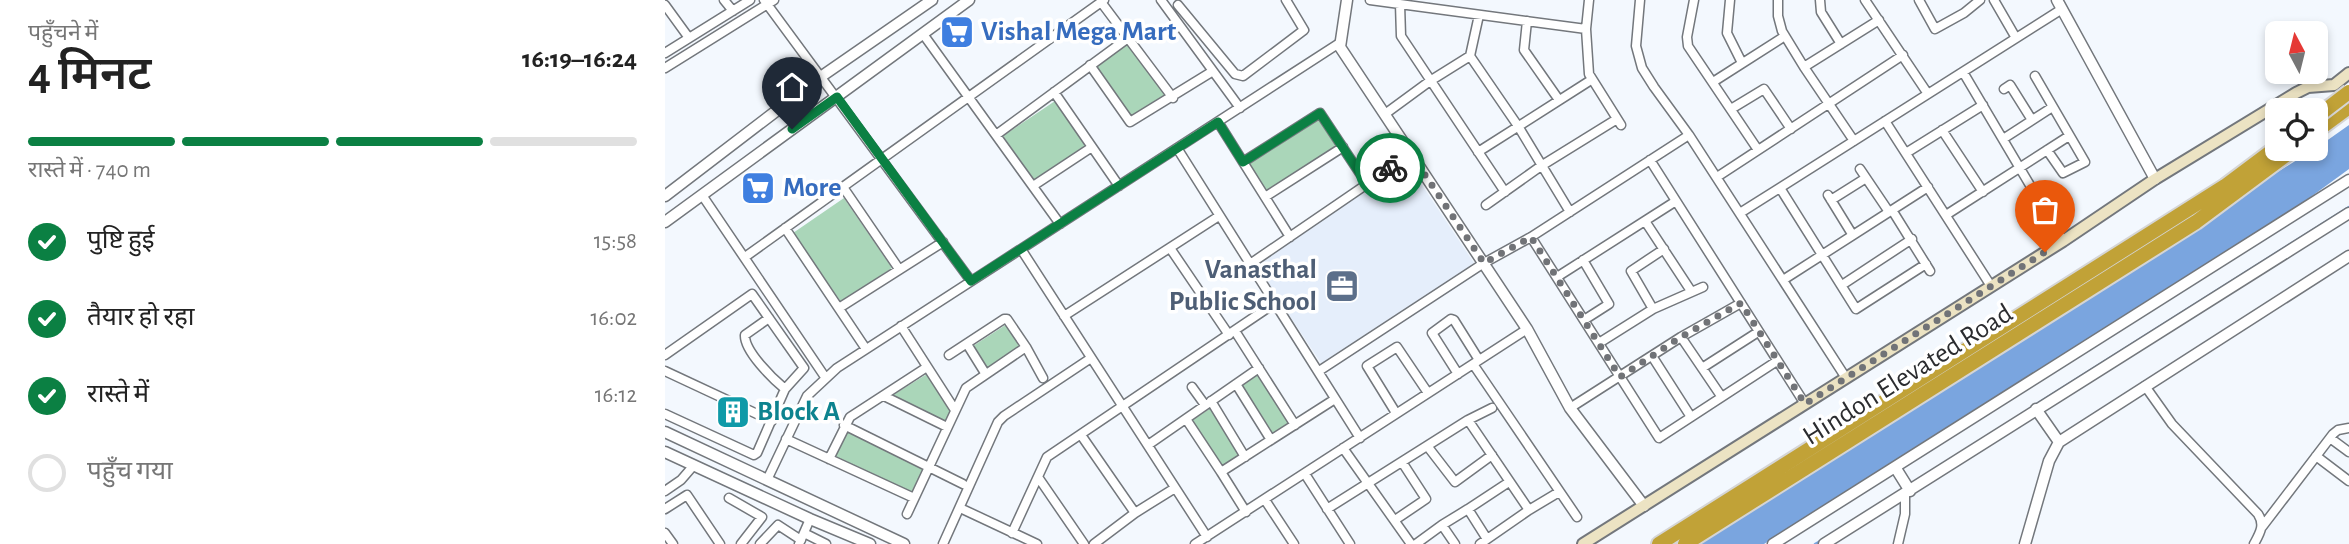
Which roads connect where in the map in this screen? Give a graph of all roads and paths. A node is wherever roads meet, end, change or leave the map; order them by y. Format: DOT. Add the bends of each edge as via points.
graph roads {
  1 [pos="724,0"];
  2 [pos="750,0"];
  3 [pos="932,0"];
  4 [pos="969,0"];
  5 [pos="1161,0"];
  6 [pos="1286,0"];
  7 [pos="1347,0"];
  8 [pos="1370,0"];
  9 [pos="1589,0"];
  10 [pos="1640,0"];
  11 [pos="1694,0"];
  12 [pos="1730,0"];
  13 [pos="1778,0"];
  14 [pos="1820,0"];
  15 [pos="1865,0"];
  16 [pos="1919,0"];
  17 [pos="1980,0"];
  18 [pos="1994,0"];
  19 [pos="768,1"];
  20 [pos="1103,1"];
  21 [pos="1181,3"];
  22 [pos="1400,4"];
  23 [pos="665,5"];
  24 [pos="2059,5"];
  25 [pos="1169,11"];
  26 [pos="733,12"];
  27 [pos="1479,15"];
  28 [pos="1879,20"];
  29 [pos="1527,21"];
  30 [pos="1586,29"];
  31 [pos="923,34"];
  32 [pos="1785,36"];
  33 [pos="689,38"];
  34 [pos="1128,38"];
  35 [pos="2016,38"];
  36 [pos="1341,42"];
  37 [pos="1841,44"];
  38 [pos="665,53"];
  39 [pos="1903,55"];
  40 [pos="1470,56"];
  41 [pos="1742,63"];
  42 [pos="1090,65"];
  43 [pos="1804,67"];
  44 [pos="665,68"];
  45 [pos="1213,71"];
  46 [pos="1963,72"];
  47 [pos="2349,73"];
  48 [pos="822,76"];
  49 [pos="2035,76"];
  50 [pos="1591,79"];
  51 [pos="1430,81"];
  52 [pos="1713,82"];
  53 [pos="2334,85"];
  54 [pos="2004,89"];
  55 [pos="1054,92"];
  56 [pos="1928,94"];
  57 [pos="2349,94"];
  58 [pos="837,97"];
  59 [pos="968,97"];
  60 [pos="1173,98"];
  61 [pos="1559,100"];
  62 [pos="1828,104"];
  63 [pos="1983,105"];
  64 [pos="2052,107"];
  65 [pos="2349,107"];
  66 [pos="1240,108"];
  67 [pos="2328,108"];
  68 [pos="1731,109"];
  69 [pos="1385,114"];
  70 [pos="1885,121"];
  71 [pos="2032,121"];
  72 [pos="1218,122"];
  73 [pos="2328,122"];
  74 [pos="1518,127"];
  75 [pos="1791,129"];
  76 [pos="1942,130"];
  77 [pos="996,135"];
  78 [pos="1689,135"];
  79 [pos="2069,135"];
  80 [pos="2003,139"];
  81 [pos="1854,141"];
  82 [pos="1343,146"];
  83 [pos="1092,147"];
  84 [pos="1177,148"];
  85 [pos="1758,150"];
  86 [pos="2047,150"];
  87 [pos="1478,152"];
  88 [pos="1906,153"];
  89 [pos="1411,154"];
  90 [pos="2265,156"];
  91 [pos="882,159"];
  92 [pos="1650,160"];
  93 [pos="2278,161"];
  94 [pos="1243,162"];
  95 [pos="1541,166"];
  96 [pos="1860,169"];
  97 [pos="2021,169"];
  98 [pos="1717,177"];
  99 [pos="1866,178"];
  100 [pos="2155,179"];
  101 [pos="2349,180"];
  102 [pos="1367,184"];
  103 [pos="1033,186"];
  104 [pos="1118,186"];
  105 [pos="843,187"];
  106 [pos="1928,187"];
  107 [pos="1780,188"];
  108 [pos="1505,192"];
  109 [pos="1983,192"];
  110 [pos="702,195"];
  111 [pos="665,196"];
  112 [pos="1265,197"];
  113 [pos="1676,201"];
  114 [pos="1486,205"];
  115 [pos="1891,211"];
  116 [pos="1570,212"];
  117 [pos="1740,213"];
  118 [pos="2349,213"];
  119 [pos="1946,215"];
  120 [pos="1219,216"];
  121 [pos="1645,221"];
  122 [pos="665,222"];
  123 [pos="1060,224"];
  124 [pos="785,228"];
  125 [pos="1852,234"];
  126 [pos="1290,237"];
  127 [pos="1531,237"];
  128 [pos="1912,239"];
  129 [pos="2063,241"];
  130 [pos="943,242"];
  131 [pos="1170,247"];
  132 [pos="1021,249"];
  133 [pos="1664,250"];
  134 [pos="1823,254"];
  135 [pos="2349,256"];
  136 [pos="745,257"];
  137 [pos="1583,260"];
  138 [pos="1484,263"];
  139 [pos="1250,264"];
  140 [pos="899,269"];
  141 [pos="1557,277"];
  142 [pos="1783,279"];
  143 [pos="971,281"];
  144 [pos="1842,285"];
  145 [pos="1991,286"];
  146 [pos="1703,287"];
  147 [pos="1691,290"];
  148 [pos="1275,303"];
  149 [pos="1741,303"];
  150 [pos="839,308"];
  151 [pos="1653,309"];
  152 [pos="1064,316"];
  153 [pos="769,318"];
  154 [pos="1584,320"];
  155 [pos="901,326"];
  156 [pos="1527,329"];
  157 [pos="1758,332"];
  158 [pos="1232,333"];
  159 [pos="1681,337"];
  160 [pos="1599,343"];
  161 [pos="967,344"];
  162 [pos="1026,347"];
  163 [pos="866,349"];
  164 [pos="949,355"];
  165 [pos="665,356"];
  166 [pos="1652,356"];
  167 [pos="1091,358"];
  168 [pos="1777,361"];
  169 [pos="1476,362"];
  170 [pos="927,367"];
  171 [pos="1259,368"];
  172 [pos="1702,368"];
  173 [pos="665,371"];
  174 [pos="1319,371"];
  175 [pos="985,373"];
  176 [pos="1458,374"];
  177 [pos="825,377"];
  178 [pos="1620,377"];
  179 [pos="1042,378"];
  180 [pos="1846,378"];
  181 [pos="1236,384"];
  182 [pos="2145,386"];
  183 [pos="1192,387"];
  184 [pos="785,389"];
  185 [pos="1428,393"];
  186 [pos="884,396"];
  187 [pos="1721,396"];
  188 [pos="1335,399"];
  189 [pos="1208,403"];
  190 [pos="1805,404"];
  191 [pos="1123,407"];
  192 [pos="1492,408"];
  193 [pos="1570,408"];
  194 [pos="2036,409"];
  195 [pos="955,410"];
  196 [pos="1396,413"];
  197 [pos="665,414"];
  198 [pos="1691,417"];
  199 [pos="1186,419"];
  200 [pos="772,421"];
  201 [pos="1468,421"];
  202 [pos="844,425"];
  203 [pos="1295,425"];
  204 [pos="947,427"];
  205 [pos="2349,428"];
  206 [pos="665,432"];
  207 [pos="1081,435"];
  208 [pos="1360,438"];
  209 [pos="2330,438"];
  210 [pos="786,439"];
  211 [pos="1271,440"];
  212 [pos="2059,442"];
  213 [pos="1148,445"];
  214 [pos="1428,447"];
  215 [pos="1343,448"];
  216 [pos="665,452"];
  217 [pos="2349,452"];
  218 [pos="1492,455"];
  219 [pos="2316,456"];
  220 [pos="1245,457"];
  221 [pos="829,459"];
  222 [pos="1402,462"];
  223 [pos="694,465"];
  224 [pos="928,467"];
  225 [pos="1898,471"];
  226 [pos="1221,472"];
  227 [pos="1305,474"];
  228 [pos="1038,477"];
  229 [pos="767,480"];
  230 [pos="2349,481"];
  231 [pos="1509,482"];
  232 [pos="963,484"];
  233 [pos="1367,484"];
  234 [pos="1175,488"];
  235 [pos="665,491"];
  236 [pos="1908,491"];
  237 [pos="1559,492"];
  238 [pos="758,495"];
  239 [pos="729,498"];
  240 [pos="914,498"];
  241 [pos="1265,500"];
  242 [pos="1644,506"];
  243 [pos="960,508"];
  244 [pos="665,509"];
  245 [pos="750,509"];
  246 [pos="1327,509"];
  247 [pos="1468,509"];
  248 [pos="1529,510"];
  249 [pos="1246,512"];
  250 [pos="1135,513"];
  251 [pos="907,514"];
  252 [pos="1577,517"];
  253 [pos="810,519"];
  254 [pos="1395,520"];
  255 [pos="1442,525"];
  256 [pos="2262,527"];
  257 [pos="665,533"];
  258 [pos="1012,533"];
  259 [pos="1207,537"];
  260 [pos="801,539"];
  261 [pos="1484,541"];
  262 [pos="1292,543"];
  263 [pos="673,544"];
  264 [pos="720,544"];
  265 [pos="741,544"];
  266 [pos="760,544"];
  267 [pos="826,544"];
  268 [pos="870,544"];
  269 [pos="904,544"];
  270 [pos="943,544"];
  271 [pos="1037,544"];
  272 [pos="1084,544"];
  273 [pos="1094,544"];
  274 [pos="1195,544"];
  275 [pos="1350,544"];
  276 [pos="1413,544"];
  277 [pos="1455,544"];
  278 [pos="1583,544"];
  279 [pos="1659,544"];
  280 [pos="1685,544"];
  281 [pos="1773,544"];
  282 [pos="1824,544"];
  283 [pos="1898,544"];
  284 [pos="2025,544"];
  285 [pos="2254,544"];
  1 -- 26 [label="street"];
  2 -- 26 [label="street"];
  3 -- 48 [label="street"];
  4 -- 31 [label="street"];
  5 -- 25 [label="street"];
  6 -- 21 [label="street" via="1304,27 1302,33 1243,76"];
  7 -- 36 [label="street"];
  8 -- 22 [label="street"];
  9 -- 30 [label="street"];
  10 -- 78 [label="street" via="1637,55 1654,88"];
  11 -- 52 [label="street" via="1687,43"];
  12 -- 41 [label="street" via="1727,33"];
  13 -- 32 [label="street"];
  14 -- 37 [label="street" via="1821,12"];
  15 -- 28 [label="street"];
  16 -- 17 [label="street" via="1935,29"];
  18 -- 35 [label="street"];
  19 -- 44 [label="street"];
  19 -- 48 [label="street"];
  20 -- 34 [label="street"];
  20 -- 59 [label="street"];
  21 -- 25 [label="street"];
  22 -- 27 [label="street"];
  22 -- 51 [label="street" via="1401,36"];
  23 -- 33 [label="street"];
  24 -- 35 [label="street"];
  24 -- 100 [label="street"];
  25 -- 45 [label="street"];
  26 -- 33 [label="street"];
  27 -- 29 [label="street"];
  27 -- 40 [label="street"];
  28 -- 37 [label="street"];
  28 -- 39 [label="street"];
  29 -- 30 [label="street"];
  29 -- 61 [label="street" via="1524,50"];
  30 -- 50 [label="street"];
  31 -- 58 [label="street"];
  31 -- 59 [label="street"];
  32 -- 41 [label="street"];
  32 -- 43 [label="street"];
  33 -- 38 [label="street"];
  34 -- 42 [label="street"];
  34 -- 60 [label="street"];
  35 -- 46 [label="street"];
  36 -- 66 [label="street"];
  36 -- 69 [label="street"];
  37 -- 43 [label="street"];
  39 -- 56 [label="street"];
  39 -- 62 [label="street"];
  40 -- 51 [label="street"];
  40 -- 74 [label="street"];
  41 -- 52 [label="street"];
  42 -- 55 [label="street"];
  42 -- 60 [label="street" via="1130,122"];
  43 -- 62 [label="street"];
  45 -- 60 [label="street"];
  45 -- 66 [label="street"];
  46 -- 56 [label="street"];
  46 -- 63 [label="street"];
  47 -- 53 [label="main road"];
  48 -- 58 [label="street"];
  48 -- 111 [label="street"];
  49 -- 64 [label="street"];
  50 -- 61 [label="street"];
  50 -- 95 [label="street" via="1619,122"];
  51 -- 69 [label="street"];
  51 -- 87 [label="street"];
  52 -- 68 [label="street"];
  53 -- 57 [label="main road"];
  53 -- 100 [label="main road" via="2296,93"];
  54 -- 71 [label="street" via="2010,85"];
  55 -- 77 [label="street"];
  55 -- 83 [label="street"];
  56 -- 70 [label="street"];
  57 -- 67 [label="highway, bridge"];
  58 -- 91 [label="street"];
  58 -- 110 [label="street"];
  59 -- 77 [label="street"];
  59 -- 91 [label="street"];
  61 -- 74 [label="street"];
  62 -- 75 [label="street"];
  62 -- 81 [label="street"];
  63 -- 76 [label="street"];
  63 -- 80 [label="street"];
  64 -- 71 [label="street"];
  64 -- 79 [label="street"];
  65 -- 73 [label="highway"];
  66 -- 72 [label="street"];
  68 -- 75 [label="street" via="1764,89"];
  68 -- 85 [label="street"];
  69 -- 89 [label="street"];
  70 -- 81 [label="street"];
  70 -- 88 [label="street"];
  71 -- 80 [label="street"];
  72 -- 84 [label="street"];
  72 -- 94 [label="street"];
  74 -- 87 [label="street"];
  74 -- 95 [label="street"];
  75 -- 85 [label="street"];
  76 -- 88 [label="street"];
  76 -- 109 [label="street"];
  77 -- 103 [label="street"];
  78 -- 92 [label="street"];
  78 -- 98 [label="street"];
  79 -- 86 [label="street"];
  79 -- 86 [label="street" via="2083,164 2063,173"];
  80 -- 97 [label="street"];
  81 -- 107 [label="street"];
  82 -- 94 [label="street" via="1320,113"];
  82 -- 102 [label="street"];
  82 -- 112 [label="street"];
  83 -- 103 [label="street"];
  83 -- 104 [label="street"];
  84 -- 104 [label="street"];
  84 -- 120 [label="street"];
  85 -- 98 [label="street"];
  86 -- 97 [label="street"];
  87 -- 108 [label="street"];
  88 -- 106 [label="street"];
  89 -- 102 [label="street"];
  89 -- 138 [label="street"];
  90 -- 279 [label="highway, Hindon Elevated Road" via="2225,186"];
  91 -- 105 [label="street"];
  91 -- 130 [label="street"];
  92 -- 113 [label="street"];
  92 -- 116 [label="street"];
  93 -- 280 [label="highway, Hindon Elevated Road" via="2196,222"];
  94 -- 112 [label="street"];
  95 -- 108 [label="street"];
  95 -- 116 [label="street"];
  96 -- 99 [label="street"];
  97 -- 109 [label="street"];
  97 -- 129 [label="street"];
  98 -- 117 [label="street"];
  99 -- 115 [label="street"];
  99 -- 125 [label="street" via="1829,197"];
  100 -- 129 [label="main road"];
  101 -- 225 [label="street"];
  102 -- 126 [label="street"];
  103 -- 123 [label="street"];
  104 -- 123 [label="street"];
  105 -- 124 [label="street"];
  105 -- 140 [label="street"];
  106 -- 115 [label="street"];
  106 -- 119 [label="street"];
  107 -- 117 [label="street"];
  107 -- 134 [label="street"];
  108 -- 114 [label="street"];
  109 -- 119 [label="street"];
  110 -- 122 [label="street"];
  110 -- 136 [label="street"];
  112 -- 126 [label="street"];
  113 -- 121 [label="street"];
  113 -- 149 [label="street"];
  115 -- 125 [label="street"];
  115 -- 128 [label="street"];
  116 -- 127 [label="street"];
  117 -- 142 [label="street"];
  118 -- 194 [label="street"];
  119 -- 145 [label="street"];
  120 -- 131 [label="street"];
  120 -- 139 [label="street"];
  121 -- 133 [label="street"];
  121 -- 137 [label="street"];
  123 -- 132 [label="street"];
  124 -- 136 [label="street"];
  124 -- 150 [label="street"];
  125 -- 134 [label="street"];
  126 -- 139 [label="street"];
  127 -- 138 [label="street"];
  127 -- 141 [label="street"];
  128 -- 144 [label="street"];
  128 -- 144 [label="street" via="1928,267 1856,309"];
  129 -- 145 [label="main road"];
  130 -- 140 [label="street"];
  130 -- 143 [label="street"];
  131 -- 152 [label="street"];
  131 -- 158 [label="street"];
  132 -- 143 [label="street"];
  132 -- 152 [label="street"];
  133 -- 147 [label="street"];
  133 -- 151 [label="street" via="1631,271"];
  134 -- 142 [label="street"];
  134 -- 144 [label="street"];
  135 -- 182 [label="street"];
  136 -- 177 [label="street"];
  137 -- 141 [label="street"];
  137 -- 154 [label="street" via="1609,304"];
  138 -- 156 [label="street"];
  138 -- 174 [label="street"];
  139 -- 148 [label="street"];
  140 -- 150 [label="street"];
  141 -- 154 [label="street"];
  142 -- 180 [label="street"];
  143 -- 155 [label="street"];
  145 -- 180 [label="main road"];
  146 -- 147 [label="street"];
  147 -- 151 [label="street"];
  148 -- 158 [label="street"];
  148 -- 174 [label="street"];
  149 -- 157 [label="street"];
  149 -- 159 [label="street"];
  150 -- 163 [label="street"];
  151 -- 160 [label="street"];
  152 -- 167 [label="street"];
  153 -- 165 [label="street" via="755,295 749,294"];
  153 -- 184 [label="street" via="804,366"];
  153 -- 184 [label="street" via="745,335 745,341"];
  154 -- 160 [label="street"];
  155 -- 163 [label="street"];
  155 -- 170 [label="street"];
  156 -- 169 [label="street"];
  156 -- 193 [label="street"];
  157 -- 168 [label="street"];
  157 -- 172 [label="street"];
  158 -- 171 [label="street"];
  158 -- 191 [label="street"];
  159 -- 166 [label="street"];
  159 -- 172 [label="street"];
  160 -- 178 [label="street"];
  161 -- 162 [label="street" via="1004,319"];
  161 -- 164 [label="street"];
  161 -- 175 [label="street"];
  162 -- 175 [label="street"];
  162 -- 179 [label="street"];
  163 -- 177 [label="street"];
  166 -- 178 [label="street"];
  166 -- 198 [label="street"];
  167 -- 191 [label="street"];
  167 -- 243 [label="street" via="1001,419"];
  168 -- 187 [label="street"];
  168 -- 190 [label="street"];
  169 -- 176 [label="street"];
  169 -- 176 [label="street" via="1451,319 1432,333"];
  169 -- 237 [label="street"];
  170 -- 186 [label="street"];
  170 -- 195 [label="street"];
  171 -- 181 [label="street"];
  171 -- 203 [label="street"];
  172 -- 187 [label="street"];
  173 -- 200 [label="street"];
  174 -- 188 [label="street"];
  175 -- 195 [label="street" via="966,388"];
  176 -- 185 [label="street"];
  177 -- 210 [label="street" via="807,396"];
  178 -- 193 [label="street"];
  178 -- 198 [label="street" via="1660,438"];
  180 -- 190 [label="main road"];
  181 -- 189 [label="street"];
  181 -- 211 [label="street"];
  182 -- 212 [label="street"];
  182 -- 256 [label="street" via="2182,436 2258,514"];
  183 -- 189 [label="street"];
  184 -- 200 [label="street"];
  185 -- 196 [label="street"];
  185 -- 196 [label="street" via="1397,347 1367,366"];
  186 -- 202 [label="street"];
  186 -- 204 [label="street"];
  187 -- 198 [label="street"];
  188 -- 203 [label="street"];
  188 -- 208 [label="street"];
  189 -- 199 [label="street"];
  189 -- 220 [label="street"];
  190 -- 242 [label="main road"];
  191 -- 207 [label="street"];
  191 -- 213 [label="street"];
  192 -- 201 [label="street"];
  193 -- 242 [label="street"];
  194 -- 212 [label="street"];
  194 -- 236 [label="street"];
  195 -- 204 [label="street"];
  196 -- 208 [label="street"];
  197 -- 200 [label="street" via="754,455"];
  199 -- 213 [label="street"];
  199 -- 226 [label="street"];
  201 -- 214 [label="street"];
  201 -- 218 [label="street"];
  202 -- 221 [label="street"];
  202 -- 224 [label="street"];
  203 -- 211 [label="street"];
  204 -- 224 [label="street"];
  205 -- 209 [label="street"];
  206 -- 229 [label="street"];
  207 -- 228 [label="street" via="1047,457"];
  207 -- 250 [label="street"];
  208 -- 215 [label="street"];
  209 -- 217 [label="street"];
  209 -- 219 [label="street"];
  210 -- 221 [label="street"];
  210 -- 229 [label="street"];
  211 -- 220 [label="street"];
  212 -- 284 [label="street"];
  213 -- 234 [label="street"];
  214 -- 218 [label="street" via="1455,482"];
  214 -- 222 [label="street"];
  215 -- 227 [label="street"];
  215 -- 233 [label="street"];
  216 -- 223 [label="street"];
  218 -- 231 [label="street"];
  219 -- 230 [label="street"];
  219 -- 256 [label="street"];
  220 -- 226 [label="street"];
  221 -- 240 [label="street"];
  222 -- 233 [label="street"];
  222 -- 254 [label="street" via="1426,499"];
  223 -- 235 [label="street"];
  223 -- 238 [label="street"];
  224 -- 232 [label="street"];
  224 -- 240 [label="street"];
  225 -- 236 [label="street"];
  225 -- 281 [label="street"];
  226 -- 249 [label="street"];
  227 -- 241 [label="street"];
  227 -- 246 [label="street"];
  228 -- 258 [label="street"];
  228 -- 272 [label="street"];
  229 -- 238 [label="street"];
  229 -- 238 [label="street"];
  229 -- 269 [label="street"];
  231 -- 247 [label="street"];
  231 -- 248 [label="street"];
  233 -- 246 [label="street"];
  233 -- 254 [label="street"];
  234 -- 250 [label="street"];
  234 -- 259 [label="street"];
  236 -- 282 [label="street"];
  236 -- 283 [label="street"];
  237 -- 248 [label="street"];
  237 -- 252 [label="street"];
  238 -- 245 [label="street"];
  238 -- 253 [label="street"];
  239 -- 245 [label="street"];
  240 -- 251 [label="street"];
  241 -- 249 [label="street"];
  241 -- 262 [label="street"];
  242 -- 278 [label="main road"];
  243 -- 258 [label="street"];
  243 -- 270 [label="street"];
  244 -- 264 [label="street" via="687,495"];
  245 -- 265 [label="street" via="762,519"];
  246 -- 275 [label="street"];
  247 -- 255 [label="street"];
  247 -- 261 [label="street"];
  248 -- 261 [label="street"];
  249 -- 259 [label="street"];
  250 -- 273 [label="street"];
  253 -- 260 [label="street"];
  253 -- 268 [label="street"];
  254 -- 276 [label="street"];
  255 -- 276 [label="street"];
  255 -- 277 [label="street"];
  256 -- 285 [label="street"];
  257 -- 263 [label="street"];
  258 -- 271 [label="street"];
  259 -- 274 [label="street"];
  260 -- 266 [label="street" via="778,525"];
  260 -- 267 [label="street"];
}
